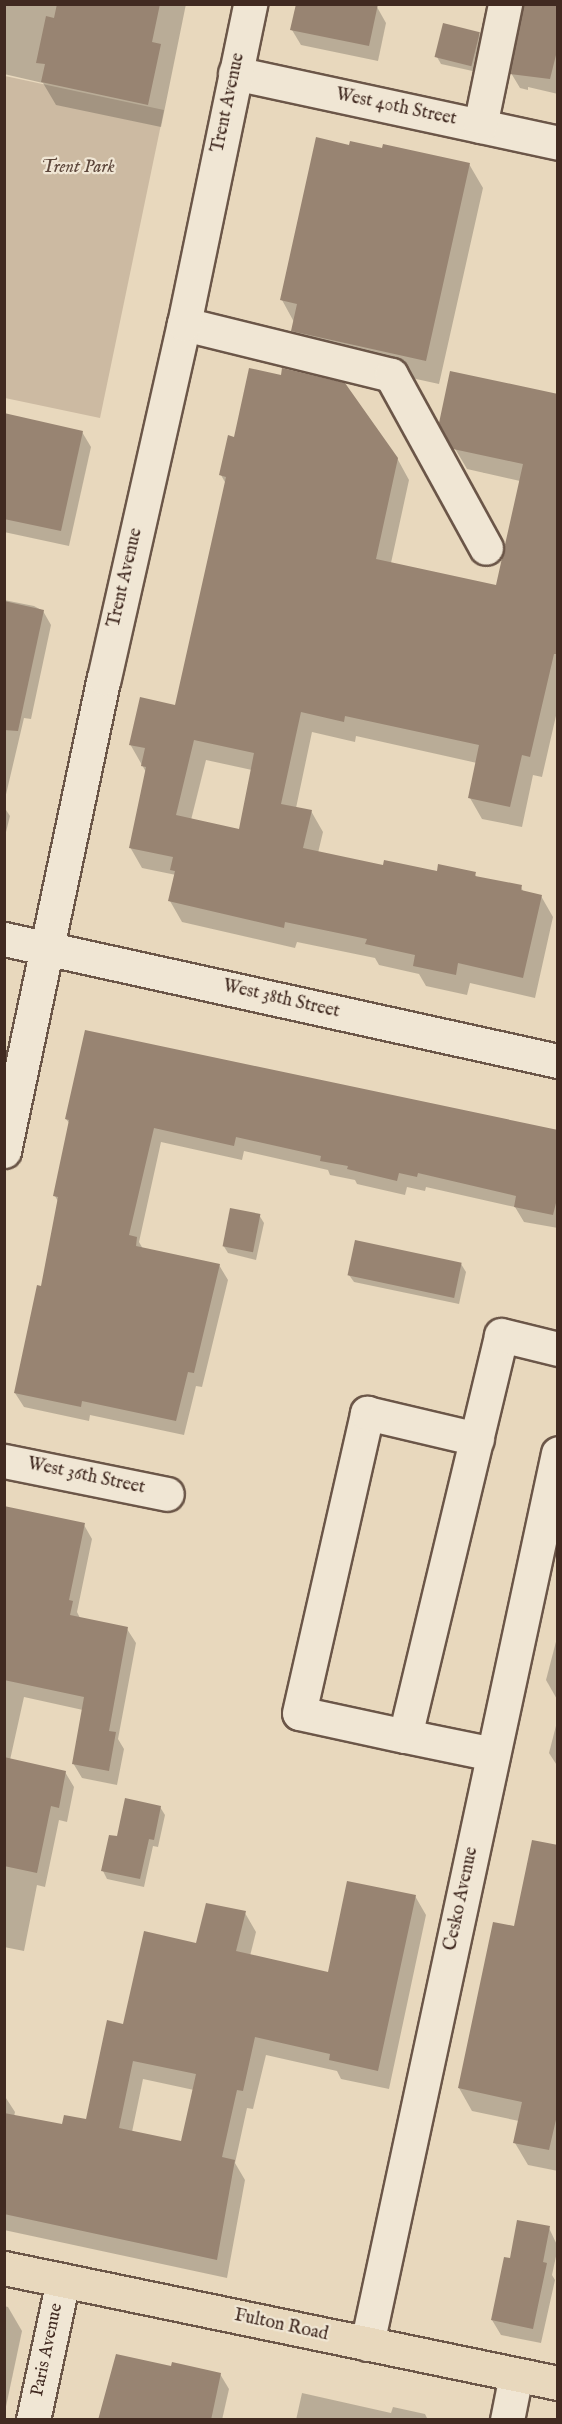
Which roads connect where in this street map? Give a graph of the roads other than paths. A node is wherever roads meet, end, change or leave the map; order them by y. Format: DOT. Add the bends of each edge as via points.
graph roads {
  1 [pos="250,4"];
  2 [pos="505,4"];
  3 [pos="235,73"];
  4 [pos="480,126"];
  5 [pos="558,143"];
  6 [pos="184,324"];
  7 [pos="486,548"];
  8 [pos="4,939"];
  9 [pos="49,948"];
  10 [pos="558,1061"];
  11 [pos="4,1151"];
  12 [pos="558,1349"];
  13 [pos="477,1439"];
  14 [pos="558,1454"];
  15 [pos="4,1461"];
  16 [pos="167,1494"];
  17 [pos="405,1736"];
  18 [pos="493,1754"];
  19 [pos="4,2268"];
  20 [pos="63,2280"];
  21 [pos="367,2344"];
  22 [pos="516,2375"];
  23 [pos="558,2383"];
  24 [pos="33,2420"];
  25 [pos="507,2420"];
  1 -- 3 [label="street, Trent Avenue"];
  2 -- 4 [label="street"];
  3 -- 4 [label="street, West 40th Street"];
  3 -- 6 [label="street, Trent Avenue"];
  4 -- 5 [label="street, West 40th Street"];
  6 -- 7 [label="street" via="391,375"];
  6 -- 9 [label="street, Trent Avenue" via="104,678"];
  8 -- 9 [label="street, West 38th Street"];
  9 -- 10 [label="street, West 38th Street"];
  9 -- 11 [label="street, Trent Avenue"];
  12 -- 13 [label="street" via="501,1335"];
  13 -- 17 [label="street"];
  13 -- 17 [label="street" via="368,1413 299,1713"];
  14 -- 18 [label="street, Cesko Avenue"];
  15 -- 16 [label="street, West 36th Street"];
  17 -- 18 [label="street"];
  18 -- 21 [label="street, Cesko Avenue"];
  19 -- 20 [label="main road, Fulton Road"];
  20 -- 21 [label="main road, Fulton Road"];
  20 -- 24 [label="street, Paris Avenue"];
  21 -- 22 [label="main road, Fulton Road"];
  22 -- 23 [label="main road, Fulton Road"];
  22 -- 25 [label="street"];
}
